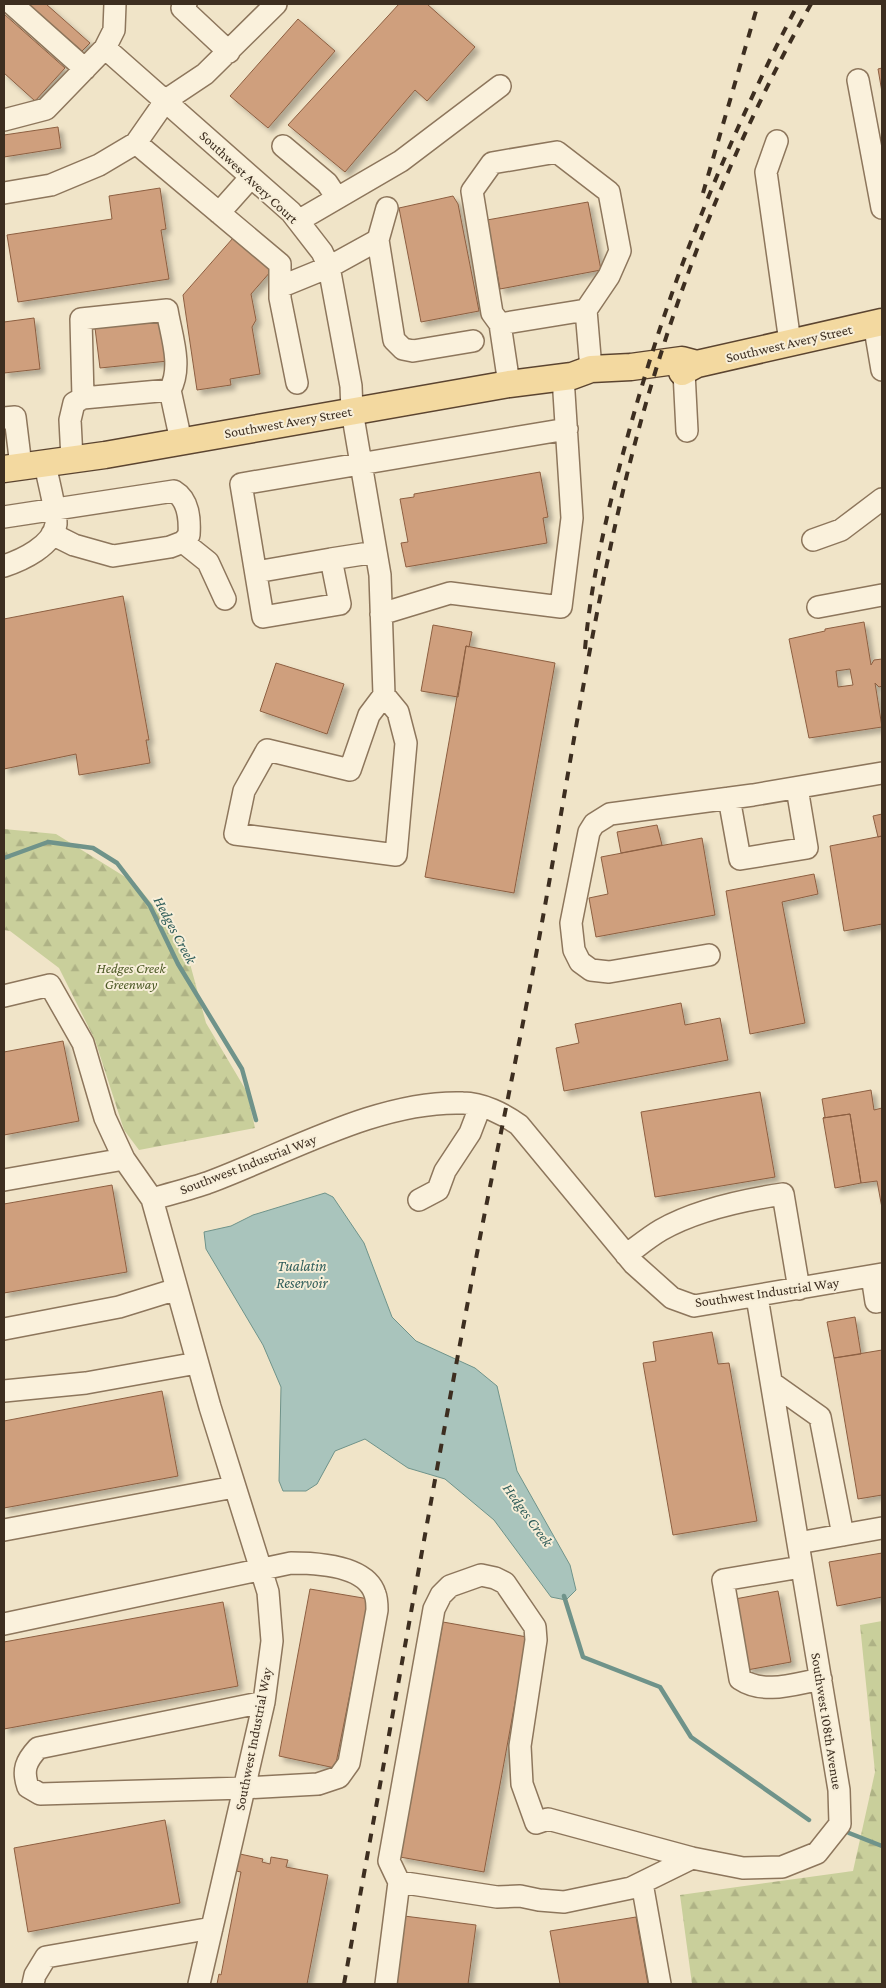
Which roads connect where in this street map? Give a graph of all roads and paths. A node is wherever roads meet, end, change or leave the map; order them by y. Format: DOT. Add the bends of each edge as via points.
graph roads {
  1 [pos="12,4"];
  2 [pos="115,4"];
  3 [pos="186,4"];
  4 [pos="276,4"];
  5 [pos="105,48"];
  6 [pos="229,52"];
  7 [pos="85,69"];
  8 [pos="858,80"];
  9 [pos="500,86"];
  10 [pos="166,100"];
  11 [pos="4,120"];
  12 [pos="777,141"];
  13 [pos="136,143"];
  14 [pos="284,146"];
  15 [pos="251,177"];
  16 [pos="4,193"];
  17 [pos="337,198"];
  18 [pos="387,208"];
  19 [pos="882,208"];
  20 [pos="220,213"];
  21 [pos="298,221"];
  22 [pos="378,240"];
  23 [pos="329,267"];
  24 [pos="280,287"];
  25 [pos="586,310"];
  26 [pos="878,322"];
  27 [pos="500,324"];
  28 [pos="473,341"];
  29 [pos="790,342"];
  30 [pos="690,368"];
  31 [pos="882,370"];
  32 [pos="575,374"];
  33 [pos="297,383"];
  34 [pos="509,384"];
  35 [pos="170,390"];
  36 [pos="83,398"];
  37 [pos="352,411"];
  38 [pos="4,418"];
  39 [pos="566,429"];
  40 [pos="687,431"];
  41 [pos="180,441"];
  42 [pos="72,459"];
  43 [pos="361,464"];
  44 [pos="23,466"];
  45 [pos="882,499"];
  46 [pos="53,509"];
  47 [pos="4,517"];
  48 [pos="52,534"];
  49 [pos="813,540"];
  50 [pos="183,542"];
  51 [pos="376,552"];
  52 [pos="331,559"];
  53 [pos="4,566"];
  54 [pos="256,572"];
  55 [pos="882,596"];
  56 [pos="225,599"];
  57 [pos="818,607"];
  58 [pos="380,614"];
  59 [pos="384,696"];
  60 [pos="882,772"];
  61 [pos="797,788"];
  62 [pos="729,798"];
  63 [pos="709,955"];
  64 [pos="4,996"];
  65 [pos="480,1107"];
  66 [pos="124,1159"];
  67 [pos="4,1180"];
  68 [pos="152,1199"];
  69 [pos="419,1200"];
  70 [pos="626,1255"];
  71 [pos="877,1275"];
  72 [pos="177,1289"];
  73 [pos="800,1289"];
  74 [pos="757,1297"];
  75 [pos="882,1301"];
  76 [pos="4,1329"];
  77 [pos="197,1363"];
  78 [pos="772,1383"];
  79 [pos="4,1391"];
  80 [pos="234,1487"];
  81 [pos="882,1528"];
  82 [pos="4,1530"];
  83 [pos="843,1535"];
  84 [pos="798,1543"];
  85 [pos="802,1566"];
  86 [pos="261,1570"];
  87 [pos="4,1624"];
  88 [pos="821,1679"];
  89 [pos="264,1702"];
  90 [pos="244,1788"];
  91 [pos="692,1858"];
  92 [pos="399,1882"];
  93 [pos="642,1883"];
  94 [pos="212,1928"];
  95 [pos="33,1984"];
  96 [pos="199,1984"];
  97 [pos="386,1984"];
  98 [pos="660,1984"];
  1 -- 7 [label="street"];
  2 -- 5 [label="street" via="114,30"];
  3 -- 6 [label="street" via="182,8"];
  4 -- 6 [label="street"];
  5 -- 7 [label="street"];
  5 -- 10 [label="street, Southwest Avery Court"];
  6 -- 10 [label="street" via="205,74"];
  7 -- 11 [label="street" via="46,108"];
  8 -- 19 [label="street"];
  9 -- 17 [label="street" via="401,161"];
  10 -- 13 [label="street"];
  10 -- 15 [label="street, Southwest Avery Court"];
  12 -- 29 [label="street" via="766,172"];
  13 -- 16 [label="street" via="99,165 51,185"];
  13 -- 20 [label="street"];
  14 -- 17 [label="street" via="327,183"];
  15 -- 20 [label="street"];
  15 -- 21 [label="street, Southwest Avery Court"];
  17 -- 21 [label="street"];
  18 -- 22 [label="street"];
  20 -- 24 [label="street" via="280,264"];
  21 -- 23 [label="street, Southwest Avery Court" via="322,252"];
  22 -- 23 [label="street"];
  22 -- 28 [label="street" via="394,340 403,349 413,351"];
  23 -- 24 [label="street"];
  23 -- 37 [label="street, Southwest Avery Court" via="351,386"];
  24 -- 33 [label="street"];
  25 -- 27 [label="street"];
  25 -- 27 [label="street" via="609,276 620,251 609,192 557,152 492,163 472,190 492,312"];
  25 -- 32 [label="street"];
  26 -- 29 [label="main road, Southwest Avery Street"];
  26 -- 31 [label="street"];
  27 -- 34 [label="street"];
  29 -- 30 [label="main road, Southwest Avery Street"];
  30 -- 32 [label="main road, Southwest Avery Street" via="590,381"];
  30 -- 40 [label="street"];
  32 -- 34 [label="main road, Southwest Avery Street"];
  32 -- 39 [label="street"];
  34 -- 37 [label="main road, Southwest Avery Street"];
  35 -- 36 [label="street"];
  35 -- 36 [label="street" via="175,380 176,364 167,310 81,319"];
  35 -- 41 [label="street"];
  36 -- 42 [label="street" via="74,403 71,411"];
  37 -- 41 [label="main road, Southwest Avery Street"];
  37 -- 43 [label="street, Southwest Avery Court"];
  38 -- 44 [label="street" via="15,417"];
  39 -- 43 [label="street"];
  39 -- 58 [label="street" via="572,518 561,608 450,593"];
  41 -- 42 [label="main road, Southwest Avery Street"];
  42 -- 44 [label="main road, Southwest Avery Street"];
  43 -- 51 [label="street, Southwest Avery Court"];
  43 -- 54 [label="street" via="241,484"];
  44 -- 46 [label="street"];
  45 -- 49 [label="street" via="841,530"];
  46 -- 47 [label="street"];
  46 -- 48 [label="street" via="56,523"];
  46 -- 50 [label="street" via="174,491 185,502 189,516 189,535"];
  48 -- 50 [label="street" via="74,545 113,556"];
  48 -- 53 [label="street" via="26,557"];
  50 -- 56 [label="street" via="208,562"];
  51 -- 52 [label="street"];
  51 -- 58 [label="street, Southwest Avery Court" via="380,575"];
  52 -- 54 [label="street"];
  52 -- 54 [label="street" via="340,604 264,617"];
  55 -- 57 [label="street"];
  58 -- 59 [label="street, Southwest Avery Court"];
  59 -- 59 [label="street" via="370,715 350,770 267,750 244,791 235,834 396,855 406,743 398,712"];
  60 -- 61 [label="street"];
  61 -- 62 [label="street"];
  61 -- 62 [label="street" via="808,848 740,859"];
  62 -- 63 [label="street" via="610,814 594,824 589,832 571,923 574,950 580,962 592,970 609,972"];
  64 -- 66 [label="street" via="50,985 83,1043 105,1118"];
  65 -- 68 [label="street, Southwest Industrial Way" via="465,1103 400,1111 342,1128 207,1183"];
  65 -- 69 [label="street" via="470,1133 445,1171 438,1190"];
  65 -- 70 [label="street, Southwest Industrial Way" via="505,1115 519,1126"];
  66 -- 67 [label="street"];
  66 -- 68 [label="street"];
  68 -- 72 [label="street, Southwest Industrial Way"];
  70 -- 73 [label="street" via="661,1230 720,1206 783,1194"];
  70 -- 74 [label="street, Southwest Industrial Way" via="672,1298 694,1306"];
  71 -- 73 [label="street, Southwest Industrial Way"];
  71 -- 75 [label="street" via="876,1302"];
  72 -- 76 [label="street" via="119,1307"];
  72 -- 77 [label="street, Southwest Industrial Way"];
  73 -- 74 [label="street, Southwest Industrial Way"];
  74 -- 78 [label="street, Southwest 108th Avenue"];
  77 -- 79 [label="street" via="86,1383"];
  77 -- 80 [label="street, Southwest Industrial Way"];
  78 -- 83 [label="street" via="820,1416"];
  78 -- 84 [label="street, Southwest 108th Avenue"];
  80 -- 82 [label="street"];
  80 -- 86 [label="street, Southwest Industrial Way"];
  81 -- 83 [label="street"];
  83 -- 84 [label="street"];
  84 -- 85 [label="street, Southwest 108th Avenue"];
  85 -- 88 [label="street, Southwest 108th Avenue"];
  85 -- 88 [label="street" via="723,1580 724,1589 740,1679 751,1686 763,1688"];
  86 -- 87 [label="street"];
  86 -- 89 [label="street, Southwest Industrial Way" via="268,1592 272,1641"];
  86 -- 90 [label="street" via="291,1563 326,1563 365,1578 375,1593 377,1610 349,1763 339,1777 318,1784"];
  88 -- 91 [label="street, Southwest 108th Avenue" via="839,1790 840,1824 817,1853 782,1867 743,1868"];
  89 -- 90 [label="street, Southwest Industrial Way"];
  89 -- 90 [label="street" via="38,1748 26,1760 24,1776 28,1787 40,1794"];
  90 -- 94 [label="street, Southwest Industrial Way"];
  91 -- 92 [label="street, Southwest 108th Avenue" via="548,1819 536,1823 522,1784 520,1746 536,1640 535,1627 505,1583 481,1575 450,1586 440,1595 434,1609 390,1861"];
  91 -- 93 [label="street"];
  92 -- 93 [label="street" via="497,1897 520,1896 564,1902"];
  92 -- 97 [label="street"];
  93 -- 98 [label="street"];
  94 -- 95 [label="street" via="46,1957"];
  94 -- 96 [label="street, Southwest Industrial Way"];
}
